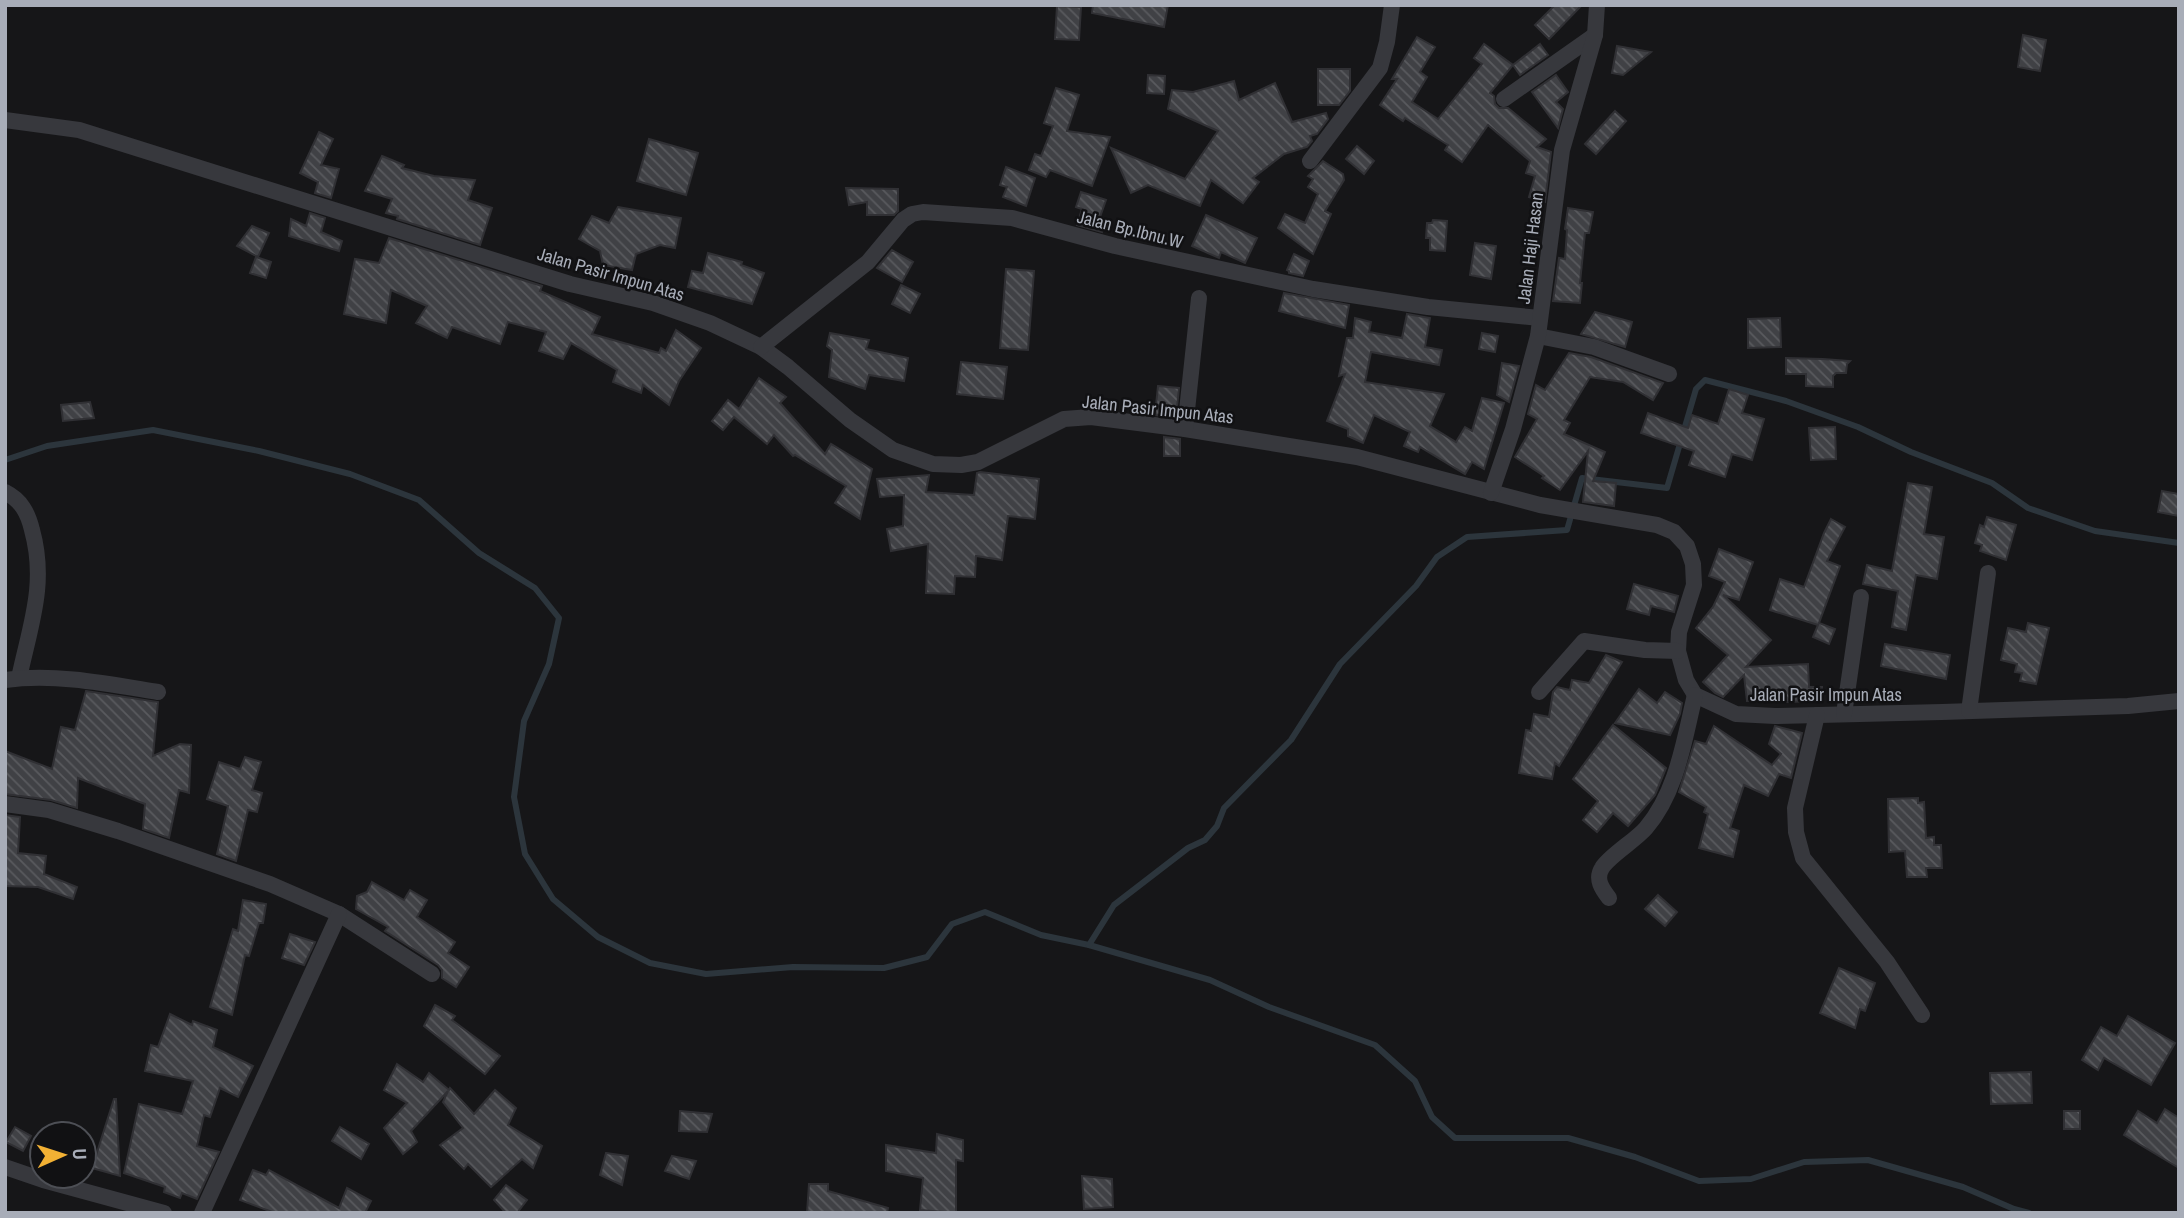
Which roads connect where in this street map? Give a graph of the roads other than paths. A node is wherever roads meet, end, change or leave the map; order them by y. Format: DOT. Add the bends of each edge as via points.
graph roads {
  1 [pos="1392,5"];
  2 [pos="1597,5"];
  3 [pos="1595,35"];
  4 [pos="1504,99"];
  5 [pos="5,120"];
  6 [pos="1310,161"];
  7 [pos="1199,298"];
  8 [pos="1540,318"];
  9 [pos="1538,335"];
  10 [pos="761,347"];
  11 [pos="1669,374"];
  12 [pos="1185,429"];
  13 [pos="5,492"];
  14 [pos="1491,494"];
  15 [pos="1987,573"];
  16 [pos="1861,597"];
  17 [pos="1678,650"];
  18 [pos="12,679"];
  19 [pos="158,692"];
  20 [pos="1539,692"];
  21 [pos="1695,695"];
  22 [pos="2179,701"];
  23 [pos="1969,711"];
  24 [pos="1844,714"];
  25 [pos="1817,715"];
  26 [pos="5,804"];
  27 [pos="1609,898"];
  28 [pos="339,914"];
  29 [pos="432,974"];
  30 [pos="1923,1015"];
  31 [pos="5,1167"];
  32 [pos="164,1213"];
  33 [pos="202,1213"];
  1 -- 6 [label="street" via="1380,68"];
  2 -- 3 [label="street, Jalan Haji Hasan"];
  3 -- 4 [label="street"];
  3 -- 8 [label="street, Jalan Haji Hasan" via="1562,150"];
  5 -- 10 [label="street, Jalan Pasir Impun Atas" via="79,130 117,141 570,285 653,303"];
  7 -- 12 [label="street"];
  8 -- 9 [label="street, Jalan Haji Hasan"];
  8 -- 10 [label="street, Jalan Bp.Ibnu.W" via="1313,289 1115,246 1012,218 923,212 903,220 868,262"];
  9 -- 11 [label="street" via="1594,347"];
  9 -- 14 [label="street, Jalan Haji Hasan"];
  10 -- 12 [label="street, Jalan Pasir Impun Atas" via="893,450 933,464 978,462 1064,419 1091,417"];
  12 -- 14 [label="street, Jalan Pasir Impun Atas" via="1357,457"];
  13 -- 18 [label="street" via="28,514 38,551 39,586"];
  14 -- 17 [label="street, Jalan Pasir Impun Atas" via="1674,532 1687,546 1694,585"];
  15 -- 23 [label="street"];
  16 -- 24 [label="street"];
  17 -- 20 [label="street" via="1584,642"];
  17 -- 21 [label="street, Jalan Pasir Impun Atas"];
  18 -- 19 [label="street" via="85,680"];
  21 -- 25 [label="street, Jalan Pasir Impun Atas" via="1736,714"];
  21 -- 27 [label="street" via="1682,751 1658,813 1602,867 1600,886"];
  22 -- 23 [label="street, Jalan Pasir Impun Atas"];
  23 -- 24 [label="street, Jalan Pasir Impun Atas"];
  24 -- 25 [label="street, Jalan Pasir Impun Atas"];
  25 -- 30 [label="street" via="1794,808 1803,858 1887,962"];
  26 -- 28 [label="street" via="49,810 118,831 270,884"];
  28 -- 29 [label="street"];
  28 -- 33 [label="street"];
  31 -- 32 [label="street"];
}
